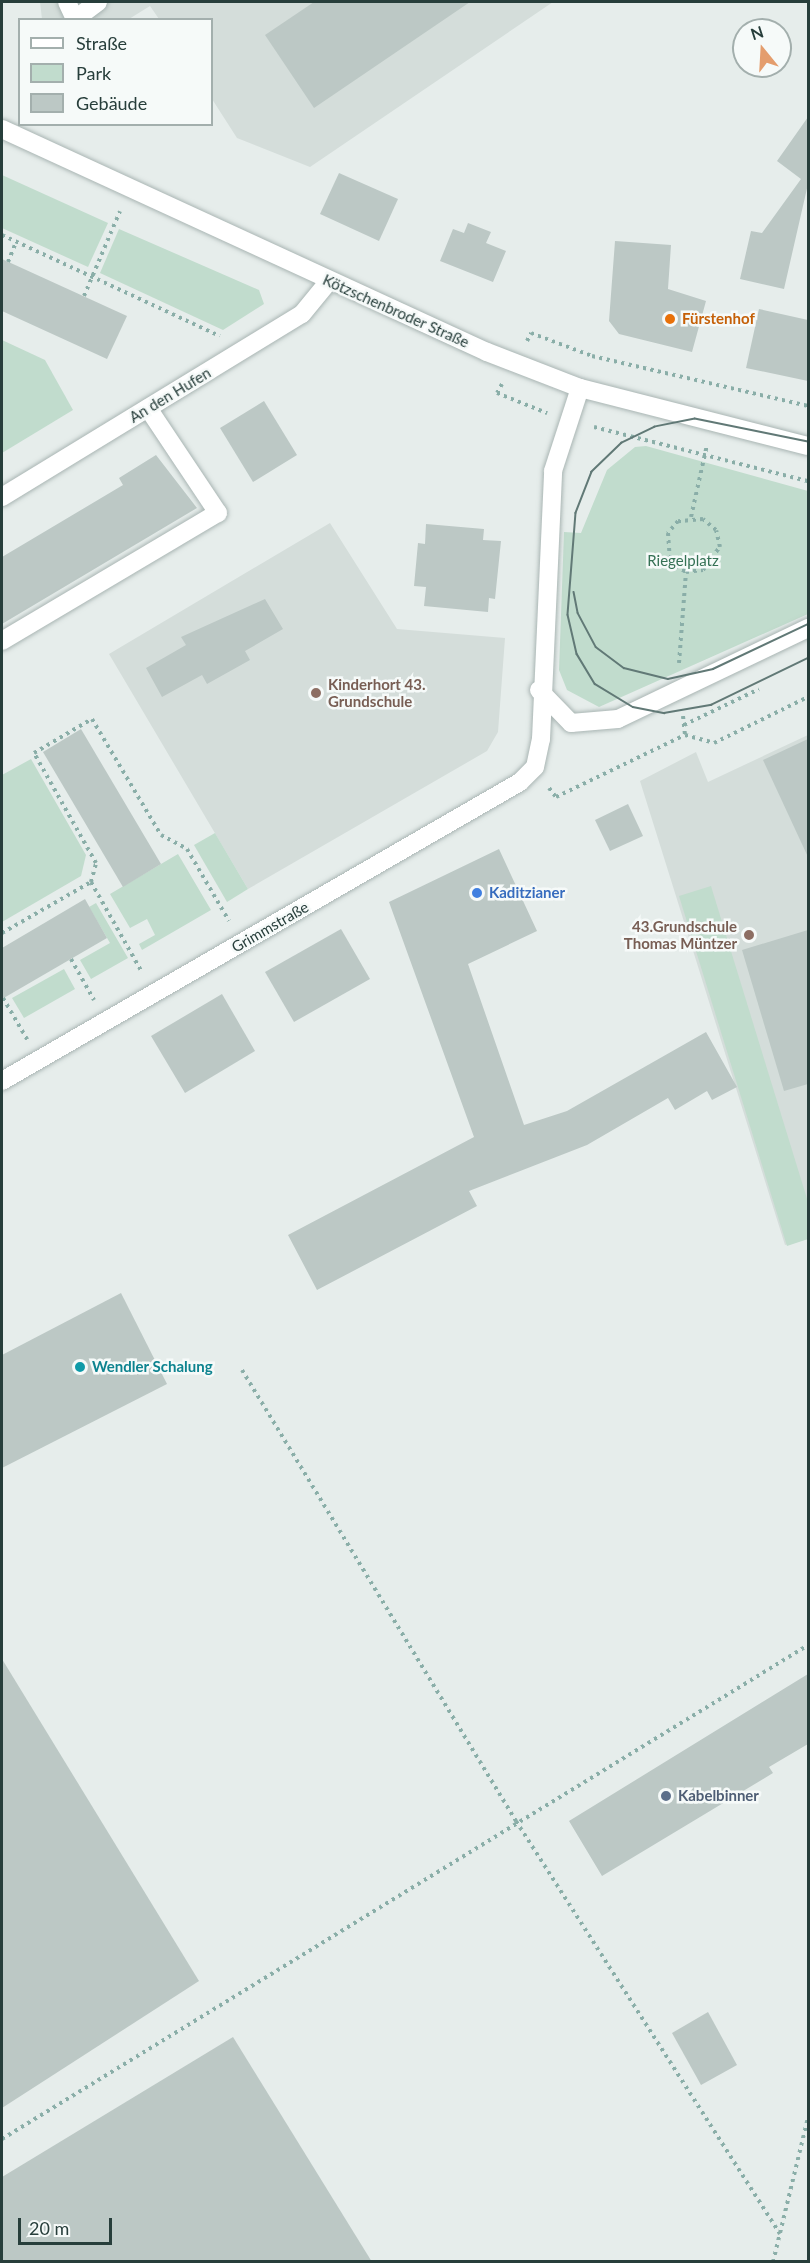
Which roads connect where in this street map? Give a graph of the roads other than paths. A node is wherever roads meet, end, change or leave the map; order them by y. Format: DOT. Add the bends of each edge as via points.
graph roads {
  1 [pos="67,2"];
  2 [pos="99,2"];
  3 [pos="74,18"];
  4 [pos="75,18"];
  5 [pos="12,129"];
  6 [pos="329,281"];
  7 [pos="580,388"];
  8 [pos="148,408"];
  9 [pos="808,446"];
  10 [pos="2,496"];
  11 [pos="808,628"];
  12 [pos="2,641"];
  13 [pos="539,690"];
  14 [pos="2,1081"];
  1 -- 3 [label="street"];
  2 -- 4 [label="street"];
  5 -- 6 [label="street, Kötzschenbroder Straße" via="129,189"];
  6 -- 7 [label="street, Kötzschenbroder Straße"];
  6 -- 8 [label="street, An den Hufen" via="302,314"];
  7 -- 9 [label="street, Kötzschenbroder Straße"];
  7 -- 13 [label="street" via="553,471"];
  8 -- 10 [label="street, An den Hufen"];
  8 -- 12 [label="street" via="218,513"];
  11 -- 13 [label="street" via="618,719 572,723"];
  13 -- 14 [label="street, Grimmstraße" via="541,739 535,768 520,782"];
}
